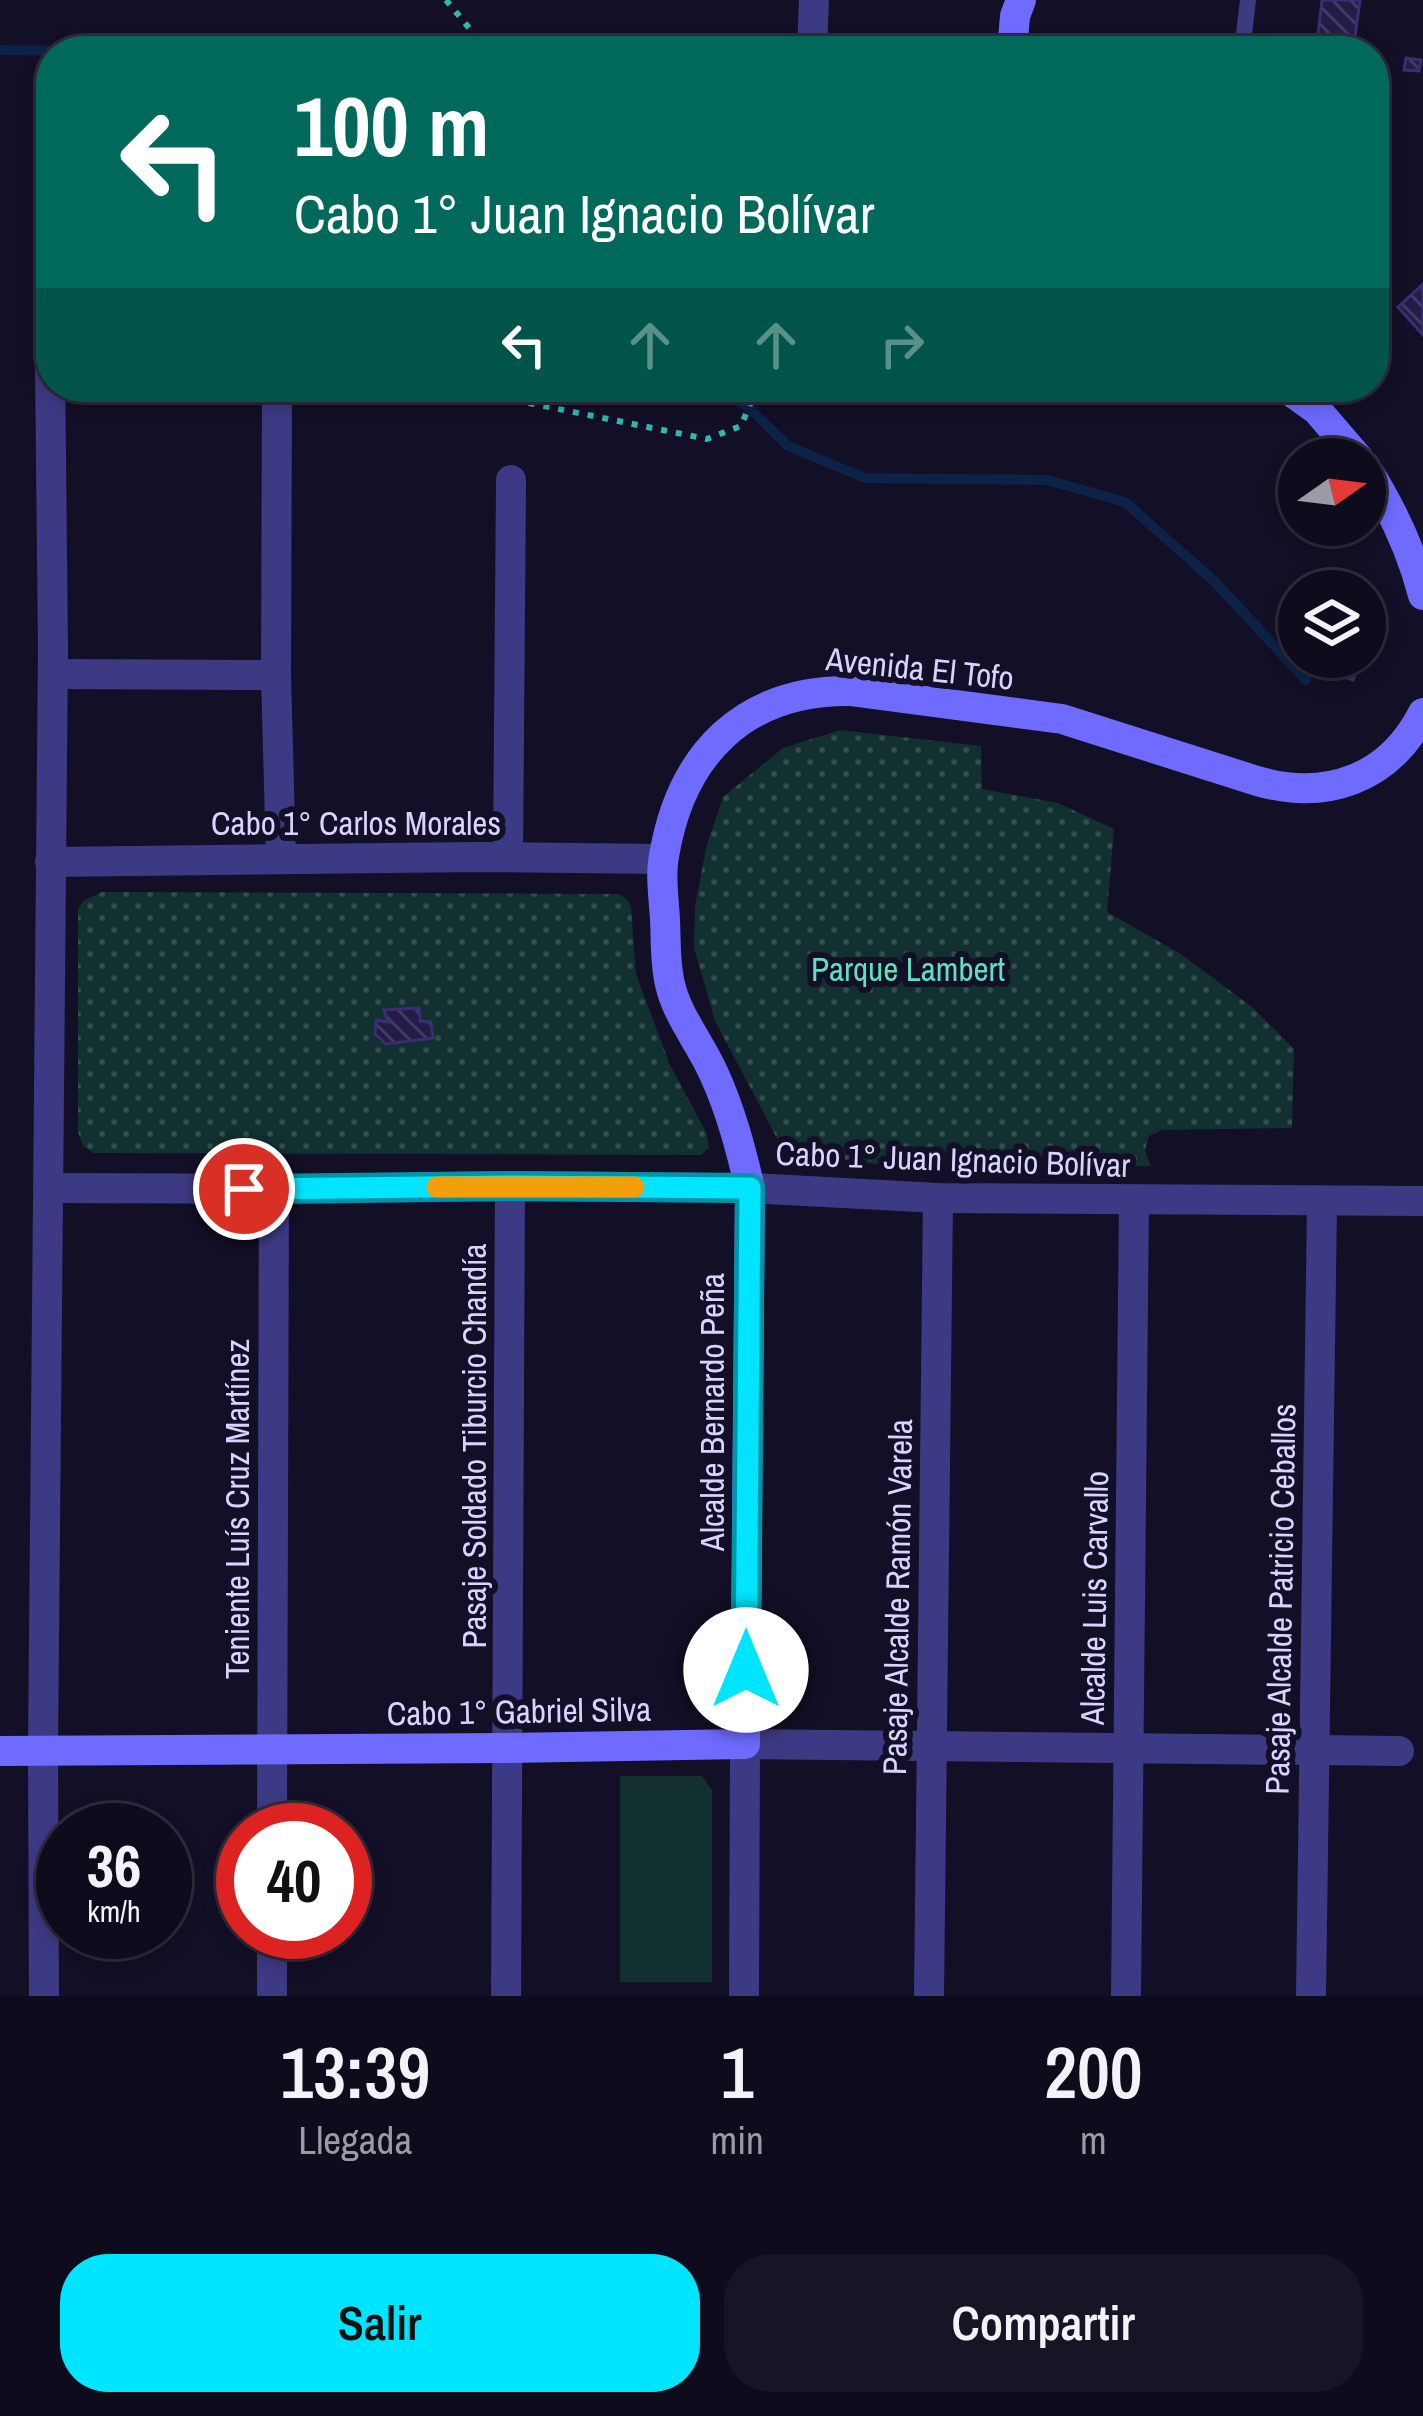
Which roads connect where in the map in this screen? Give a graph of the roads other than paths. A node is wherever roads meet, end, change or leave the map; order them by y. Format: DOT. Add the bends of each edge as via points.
graph roads {
  1 [pos="814,0"];
  2 [pos="1022,0"];
  3 [pos="1249,0"];
  4 [pos="813,36"];
  5 [pos="1013,36"];
  6 [pos="1244,36"];
  7 [pos="51,402"];
  8 [pos="277,402"];
  9 [pos="1306,402"];
  10 [pos="1342,438"];
  11 [pos="511,480"];
  12 [pos="1386,504"];
  13 [pos="1423,595"];
  14 [pos="53,674"];
  15 [pos="276,675"];
  16 [pos="1423,713"];
  17 [pos="508,857"];
  18 [pos="281,859"];
  19 [pos="663,859"];
  20 [pos="50,862"];
  21 [pos="510,1186"];
  22 [pos="49,1188"];
  23 [pos="274,1188"];
  24 [pos="750,1188"];
  25 [pos="938,1198"];
  26 [pos="1134,1200"];
  27 [pos="1423,1201"];
  28 [pos="1322,1202"];
  29 [pos="745,1744"];
  30 [pos="932,1745"];
  31 [pos="272,1748"];
  32 [pos="507,1748"];
  33 [pos="1128,1748"];
  34 [pos="1313,1748"];
  35 [pos="43,1750"];
  36 [pos="1399,1750"];
  37 [pos="0,1751"];
  38 [pos="272,1803"];
  39 [pos="272,1959"];
  40 [pos="44,1996"];
  41 [pos="272,1996"];
  42 [pos="506,1996"];
  43 [pos="745,1996"];
  44 [pos="929,1996"];
  45 [pos="1126,1996"];
  46 [pos="1311,1996"];
  1 -- 4 [label="street"];
  2 -- 5 [label="street"];
  3 -- 6 [label="lane"];
  7 -- 14 [label="street"];
  8 -- 15 [label="street"];
  9 -- 10 [label="street"];
  11 -- 17 [label="street"];
  12 -- 13 [label="street"];
  14 -- 15 [label="street"];
  14 -- 20 [label="street"];
  15 -- 18 [label="street"];
  16 -- 19 [label="street, Avenida El Tofo" via="1374,770 1304,790 1062,719 850,691 800,694 750,714 706,752 677,803"];
  17 -- 18 [label="street, Cabo 1° Carlos Morales"];
  17 -- 19 [label="street, Cabo 1° Carlos Morales"];
  18 -- 20 [label="street, Cabo 1° Carlos Morales"];
  19 -- 24 [label="street, Avenida El Tofo" via="669,982 723,1095"];
  20 -- 22 [label="street"];
  21 -- 23 [label="street, Cabo 1° Juan Ignacio Bolívar"];
  21 -- 24 [label="street, Cabo 1° Juan Ignacio Bolívar"];
  21 -- 32 [label="street, Pasaje Soldado Tiburcio Chandía"];
  22 -- 23 [label="street, Cabo 1° Juan Ignacio Bolívar"];
  22 -- 35 [label="street"];
  23 -- 31 [label="street, Teniente Luís Cruz Martínez"];
  24 -- 25 [label="street, Cabo 1° Juan Ignacio Bolívar"];
  24 -- 29 [label="street, Alcalde Bernardo Peña"];
  25 -- 26 [label="street, Cabo 1° Juan Ignacio Bolívar"];
  25 -- 30 [label="street, Pasaje Alcalde Ramón Varela"];
  26 -- 28 [label="street, Cabo 1° Juan Ignacio Bolívar"];
  26 -- 33 [label="street, Alcalde Luis Carvallo"];
  27 -- 28 [label="street, Cabo 1° Juan Ignacio Bolívar"];
  28 -- 34 [label="street, Pasaje Alcalde Patricio Ceballos"];
  29 -- 30 [label="street, Cabo 1° Gabriel Silva"];
  29 -- 32 [label="street, Cabo 1° Gabriel Silva"];
  29 -- 43 [label="street, Alcalde Bernardo Peña"];
  30 -- 33 [label="street, Cabo 1° Gabriel Silva"];
  30 -- 44 [label="street, Pasaje Alcalde Ramón Varela"];
  31 -- 32 [label="street, Cabo 1° Gabriel Silva"];
  31 -- 35 [label="street, Cabo 1° Gabriel Silva"];
  31 -- 38 [label="street, Teniente Luís Cruz Martínez"];
  32 -- 42 [label="street, Pasaje Soldado Tiburcio Chandía"];
  33 -- 34 [label="street, Cabo 1° Gabriel Silva"];
  33 -- 45 [label="street, Alcalde Luis Carvallo"];
  34 -- 36 [label="street, Cabo 1° Gabriel Silva"];
  34 -- 46 [label="street, Pasaje Alcalde Patricio Ceballos"];
  35 -- 37 [label="street, Cabo 1° Gabriel Silva"];
  35 -- 40 [label="street"];
  39 -- 41 [label="street"];
}
